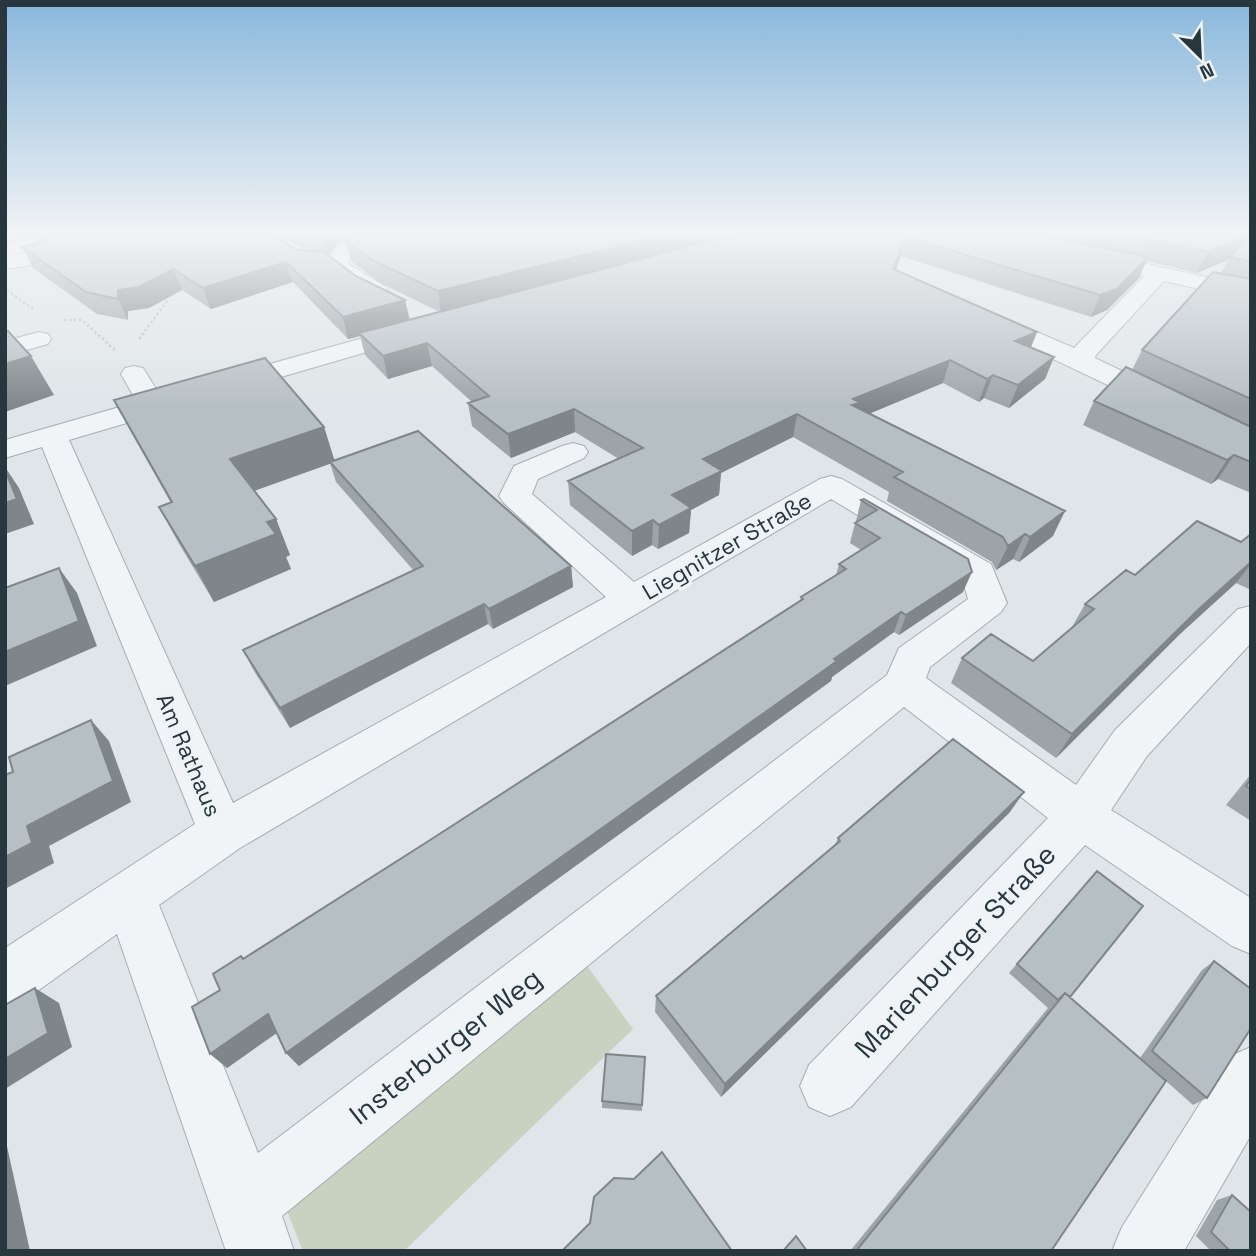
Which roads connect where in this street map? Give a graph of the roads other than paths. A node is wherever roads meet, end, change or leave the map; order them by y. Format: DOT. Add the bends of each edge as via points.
graph roads {
  1 [pos="381,293"];
  2 [pos="1140,293"];
  3 [pos="395,300"];
  4 [pos="970,312"];
  5 [pos="428,317"];
  6 [pos="39,339"];
  7 [pos="5,349"];
  8 [pos="1083,361"];
  9 [pos="134,374"];
  10 [pos="153,406"];
  11 [pos="52,435"];
  12 [pos="1251,444"];
  13 [pos="5,449"];
  14 [pos="573,452"];
  15 [pos="633,601"];
  16 [pos="1251,619"];
  17 [pos="904,684"];
  18 [pos="1081,816"];
  19 [pos="223,833"];
  20 [pos="130,897"];
  21 [pos="1251,928"];
  22 [pos="5,981"];
  23 [pos="1251,1077"];
  24 [pos="830,1086"];
  25 [pos="252,1227"];
  26 [pos="1146,1251"];
  1 -- 3 [label="street"];
  2 -- 8 [label="street" via="1083,353"];
  4 -- 8 [label="street"];
  5 -- 10 [label="street"];
  6 -- 7 [label="street"];
  8 -- 12 [label="street"];
  9 -- 10 [label="street"];
  10 -- 11 [label="street"];
  11 -- 13 [label="street"];
  11 -- 19 [label="street, Am Rathaus"];
  14 -- 15 [label="street, Liegnitzer Straße" via="525,473 515,496"];
  15 -- 17 [label="street, Liegnitzer Straße" via="831,486 978,572 988,603 913,659"];
  15 -- 19 [label="street, Liegnitzer Straße"];
  16 -- 18 [label="street, Marienburger Straße" via="1131,743"];
  17 -- 18 [label="street"];
  17 -- 25 [label="street, Insterburger Weg"];
  18 -- 21 [label="street"];
  18 -- 24 [label="street, Marienburger Straße"];
  19 -- 20 [label="street, Am Rathaus"];
  20 -- 22 [label="street, Am Rathaus"];
  20 -- 25 [label="street, Insterburger Weg"];
  23 -- 26 [label="street"];
}
